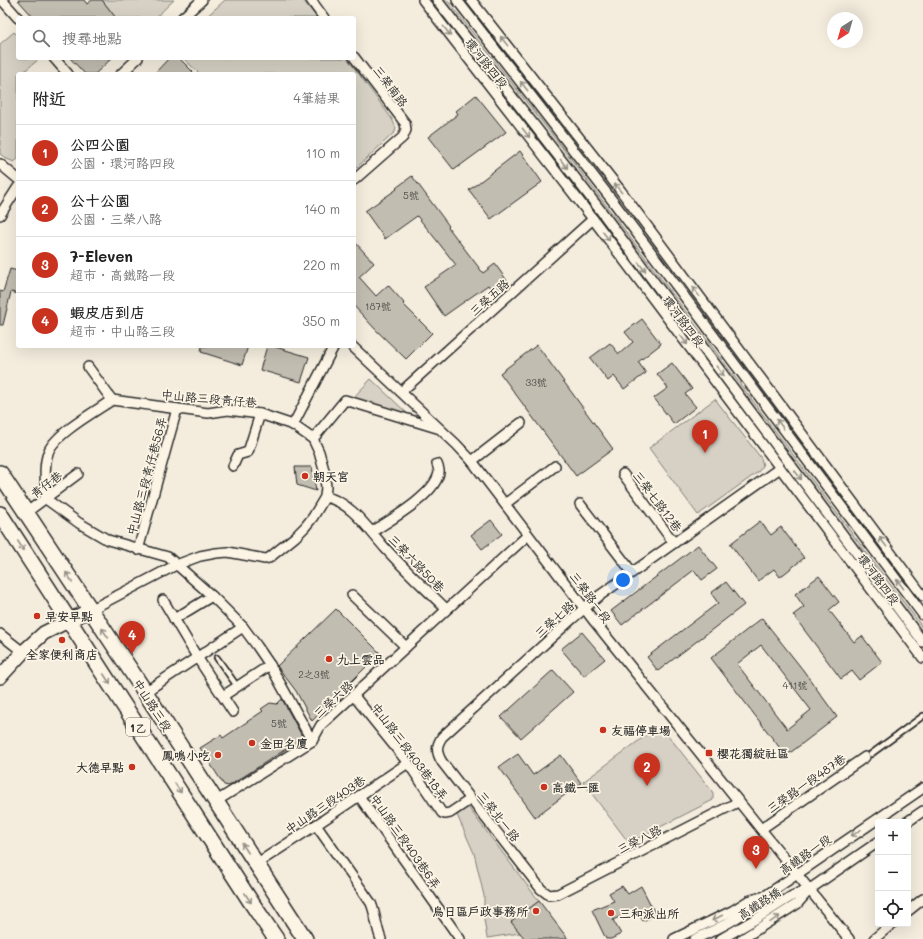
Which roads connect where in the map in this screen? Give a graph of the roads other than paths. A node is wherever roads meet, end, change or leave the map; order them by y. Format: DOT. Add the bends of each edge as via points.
graph roads {
  1 [pos="2,0"];
  2 [pos="202,0"];
  3 [pos="311,0"];
  4 [pos="423,0"];
  5 [pos="437,0"];
  6 [pos="457,0"];
  7 [pos="471,0"];
  8 [pos="16,16"];
  9 [pos="184,16"];
  10 [pos="323,16"];
  11 [pos="56,60"];
  12 [pos="136,60"];
  13 [pos="356,60"];
  14 [pos="66,72"];
  15 [pos="123,72"];
  16 [pos="0,164"];
  17 [pos="16,177"];
  18 [pos="356,178"];
  19 [pos="16,190"];
  20 [pos="0,215"];
  21 [pos="593,219"];
  22 [pos="333,348"];
  23 [pos="354,348"];
  24 [pos="88,367"];
  25 [pos="401,392"];
  26 [pos="112,400"];
  27 [pos="177,409"];
  28 [pos="260,414"];
  29 [pos="521,422"];
  30 [pos="293,424"];
  31 [pos="440,429"];
  32 [pos="313,439"];
  33 [pos="472,461"];
  34 [pos="437,464"];
  35 [pos="233,466"];
  36 [pos="555,466"];
  37 [pos="780,468"];
  38 [pos="0,473"];
  39 [pos="78,474"];
  40 [pos="623,474"];
  41 [pos="325,497"];
  42 [pos="46,499"];
  43 [pos="505,504"];
  44 [pos="580,504"];
  45 [pos="27,512"];
  46 [pos="0,514"];
  47 [pos="372,532"];
  48 [pos="528,535"];
  49 [pos="674,543"];
  50 [pos="138,550"];
  51 [pos="176,565"];
  52 [pos="632,572"];
  53 [pos="352,594"];
  54 [pos="212,596"];
  55 [pos="923,596"];
  56 [pos="163,600"];
  57 [pos="584,608"];
  58 [pos="446,609"];
  59 [pos="90,610"];
  60 [pos="923,615"];
  61 [pos="174,619"];
  62 [pos="69,620"];
  63 [pos="242,627"];
  64 [pos="0,634"];
  65 [pos="923,642"];
  66 [pos="406,647"];
  67 [pos="23,652"];
  68 [pos="197,657"];
  69 [pos="217,658"];
  70 [pos="923,658"];
  71 [pos="270,665"];
  72 [pos="0,677"];
  73 [pos="237,686"];
  74 [pos="145,692"];
  75 [pos="222,696"];
  76 [pos="354,696"];
  77 [pos="233,712"];
  78 [pos="923,716"];
  79 [pos="312,741"];
  80 [pos="436,748"];
  81 [pos="868,755"];
  82 [pos="408,763"];
  83 [pos="923,788"];
  84 [pos="359,796"];
  85 [pos="471,799"];
  86 [pos="215,802"];
  87 [pos="738,802"];
  88 [pos="923,811"];
  89 [pos="911,819"];
  90 [pos="316,825"];
  91 [pos="761,829"];
  92 [pos="875,844"];
  93 [pos="256,864"];
  94 [pos="798,874"];
  95 [pos="810,889"];
  96 [pos="549,895"];
  97 [pos="765,896"];
  98 [pos="923,899"];
  99 [pos="911,909"];
  100 [pos="888,927"];
  101 [pos="276,939"];
  102 [pos="305,939"];
  103 [pos="381,939"];
  104 [pos="460,939"];
  105 [pos="674,939"];
  106 [pos="695,939"];
  107 [pos="721,939"];
  108 [pos="742,939"];
  109 [pos="849,939"];
  110 [pos="874,939"];
  1 -- 8 [label="street"];
  2 -- 9 [label="street"];
  3 -- 10 [label="street"];
  4 -- 21 [label="street, 環河路四段, one-way"];
  5 -- 65 [label="street, 環河路四段, one-way" via="601,211"];
  60 -- 6 [label="street, 環河路四段, one-way" via="612,200"];
  55 -- 7 [label="street, 環河路四段, one-way" via="621,191"];
  11 -- 14 [label="street"];
  12 -- 15 [label="street"];
  13 -- 18 [label="street, 三榮南路" via="405,123 406,130 402,137"];
  16 -- 17 [label="street"];
  19 -- 20 [label="street"];
  21 -- 25 [label="street, 三榮五路"];
  21 -- 37 [label="street, 環河路四段, one-way"];
  22 -- 30 [label="street"];
  23 -- 25 [label="street, 三榮路一段"];
  24 -- 26 [label="street"];
  25 -- 31 [label="street, 三榮路一段"];
  26 -- 27 [label="street, 中山路三段青仔巷"];
  26 -- 42 [label="street" via="56,440 48,452 45,473"];
  27 -- 28 [label="street, 中山路三段青仔巷" via="208,413 228,410"];
  27 -- 50 [label="street, 中山路三段青仔巷56弄"];
  28 -- 30 [label="street, 中山路三段青仔巷"];
  28 -- 35 [label="street" via="248,452 238,455"];
  29 -- 33 [label="street"];
  30 -- 32 [label="street, 中山路三段青仔巷"];
  31 -- 32 [label="street" via="345,400"];
  31 -- 33 [label="street, 三榮路一段"];
  32 -- 41 [label="street" via="324,470"];
  33 -- 43 [label="street, 三榮路一段"];
  34 -- 47 [label="street" via="438,476 420,499"];
  36 -- 43 [label="street"];
  37 -- 49 [label="street, 三榮七路"];
  37 -- 70 [label="street, 環河路四段"];
  38 -- 45 [label="main road, 中山路三段 / 1乙"];
  39 -- 42 [label="street, 青仔巷"];
  40 -- 49 [label="street, 三榮七路12巷"];
  41 -- 47 [label="street, 三榮六路50巷" via="338,501"];
  41 -- 51 [label="street" via="305,527 269,558 228,552"];
  42 -- 45 [label="street, 青仔巷"];
  42 -- 50 [label="street" via="78,523 108,540"];
  43 -- 48 [label="street, 三榮路一段"];
  44 -- 52 [label="street"];
  59 -- 45 [label="main road, 中山路三段 / 1乙, one-way"];
  46 -- 62 [label="main road, 中山路三段 / 1乙, one-way"];
  47 -- 58 [label="street, 三榮六路50巷"];
  48 -- 57 [label="street, 三榮路一段"];
  48 -- 58 [label="street, 三榮六路"];
  49 -- 52 [label="street, 三榮七路"];
  50 -- 51 [label="street" via="168,557"];
  51 -- 54 [label="street"];
  51 -- 59 [label="street"];
  52 -- 57 [label="street, 三榮七路"];
  53 -- 66 [label="street"];
  54 -- 61 [label="street"];
  54 -- 63 [label="street"];
  56 -- 61 [label="street"];
  57 -- 80 [label="street, 三榮七路" via="442,737"];
  57 -- 87 [label="street, 三榮路一段"];
  58 -- 66 [label="street, 三榮六路"];
  59 -- 62 [label="main road"];
  74 -- 59 [label="main road, 中山路三段 / 1乙, one-way"];
  61 -- 68 [label="street"];
  62 -- 67 [label="main road" via="44,633"];
  62 -- 101 [label="main road, 中山路三段 / 1乙, one-way"];
  63 -- 68 [label="street"];
  63 -- 71 [label="street"];
  64 -- 67 [label="street"];
  66 -- 76 [label="street, 三榮六路"];
  67 -- 72 [label="main road"];
  68 -- 74 [label="street"];
  68 -- 75 [label="street"];
  69 -- 73 [label="lane"];
  71 -- 73 [label="street"];
  71 -- 79 [label="street"];
  73 -- 75 [label="street"];
  74 -- 86 [label="main road, 中山路三段 / 1乙"];
  75 -- 77 [label="street"];
  76 -- 79 [label="street, 三榮六路" via="321,725"];
  76 -- 82 [label="street, 中山路三段403巷18弄"];
  78 -- 81 [label="lane"];
  79 -- 86 [label="street, 三榮六路"];
  80 -- 85 [label="street, 三榮北一路" via="442,762"];
  81 -- 91 [label="street, 三榮路一段487巷"];
  82 -- 84 [label="street, 中山路三段403巷"];
  82 -- 85 [label="street, 中山路三段403巷18弄" via="442,813 450,813"];
  83 -- 94 [label="street, 高鐵路一段, one-way"];
  84 -- 90 [label="street, 中山路三段403巷"];
  84 -- 104 [label="street, 中山路三段403巷6弄"];
  85 -- 96 [label="street, 三榮北一路" via="541,889"];
  93 -- 86 [label="main road, 中山路三段 / 1乙, one-way"];
  87 -- 91 [label="street, 三榮路一段"];
  87 -- 96 [label="street, 三榮八路" via="558,894"];
  88 -- 89 [label="street"];
  90 -- 93 [label="street, 中山路三段403巷"];
  90 -- 103 [label="street" via="371,903"];
  91 -- 94 [label="street, 三榮路一段"];
  92 -- 95 [label="street"];
  93 -- 102 [label="main road, 中山路三段 / 1乙"];
  94 -- 95 [label="street, 三榮路一段"];
  94 -- 97 [label="street, 高鐵路一段"];
  95 -- 107 [label="street, 高鐵路橋" via="792,896 760,918"];
  108 -- 95 [label="street, one-way" via="797,904"];
  95 -- 109 [label="street, 三榮路一段"];
  97 -- 105 [label="street, 高鐵路一段, one-way" via="748,900 732,911"];
  97 -- 106 [label="street, 高鐵路橋" via="737,918"];
  98 -- 99 [label="street"];
  100 -- 110 [label="street"];
}
